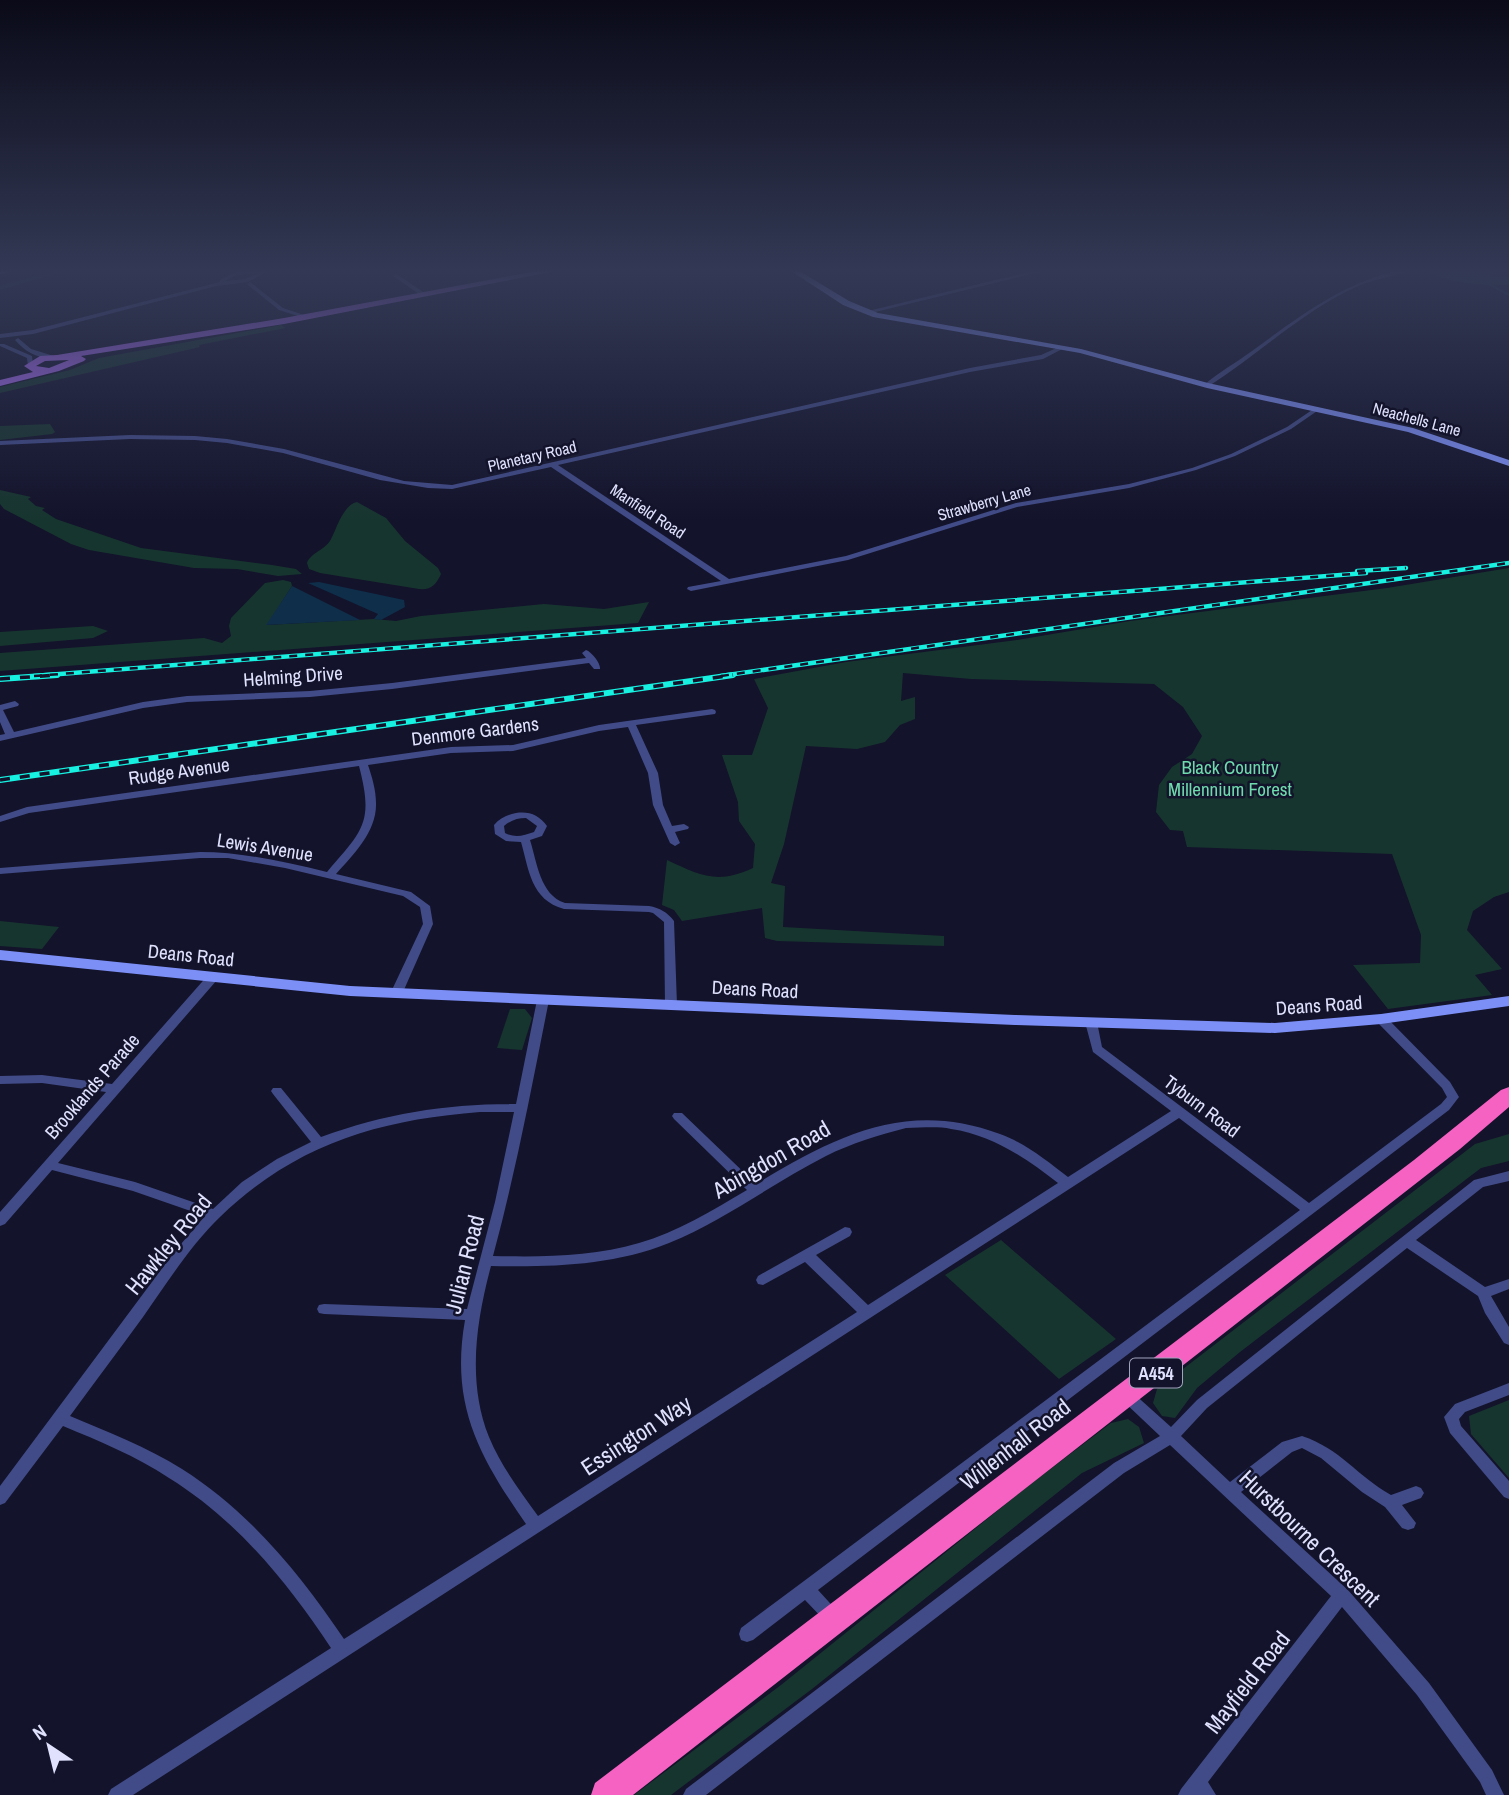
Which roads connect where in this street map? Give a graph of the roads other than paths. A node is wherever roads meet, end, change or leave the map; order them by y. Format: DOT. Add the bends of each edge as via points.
graph roads {
  1 [pos="20,353"];
  2 [pos="37,353"];
  3 [pos="89,353"];
  4 [pos="102,353"];
  5 [pos="1052,353"];
  6 [pos="1082,353"];
  7 [pos="1252,353"];
  8 [pos="57,357"];
  9 [pos="71,363"];
  10 [pos="29,366"];
  11 [pos="52,370"];
  12 [pos="0,382"];
  13 [pos="1207,384"];
  14 [pos="1317,409"];
  15 [pos="0,443"];
  16 [pos="1509,463"];
  17 [pos="553,465"];
  18 [pos="728,582"];
  19 [pos="691,589"];
  20 [pos="591,660"];
  21 [pos="15,704"];
  22 [pos="0,710"];
  23 [pos="712,712"];
  24 [pos="631,724"];
  25 [pos="11,736"];
  26 [pos="0,738"];
  27 [pos="363,762"];
  28 [pos="0,819"];
  29 [pos="684,827"];
  30 [pos="669,830"];
  31 [pos="525,839"];
  32 [pos="675,843"];
  33 [pos="0,871"];
  34 [pos="328,876"];
  35 [pos="0,955"];
  36 [pos="213,977"];
  37 [pos="397,992"];
  38 [pos="543,1000"];
  39 [pos="1509,1001"];
  40 [pos="671,1005"];
  41 [pos="1381,1019"];
  42 [pos="1091,1022"];
  43 [pos="0,1080"];
  44 [pos="116,1089"];
  45 [pos="278,1091"];
  46 [pos="1509,1095"];
  47 [pos="522,1108"];
  48 [pos="1179,1112"];
  49 [pos="1509,1114"];
  50 [pos="678,1116"];
  51 [pos="1459,1139"];
  52 [pos="319,1143"];
  53 [pos="49,1165"];
  54 [pos="1509,1177"];
  55 [pos="1067,1183"];
  56 [pos="756,1191"];
  57 [pos="1308,1209"];
  58 [pos="214,1214"];
  59 [pos="1,1220"];
  60 [pos="845,1232"];
  61 [pos="1406,1240"];
  62 [pos="806,1254"];
  63 [pos="487,1261"];
  64 [pos="763,1280"];
  65 [pos="1509,1284"];
  66 [pos="1483,1293"];
  67 [pos="324,1308"];
  68 [pos="867,1314"];
  69 [pos="472,1315"];
  70 [pos="1509,1339"];
  71 [pos="1509,1389"];
  72 [pos="1127,1396"];
  73 [pos="60,1418"];
  74 [pos="1170,1438"];
  75 [pos="1229,1492"];
  76 [pos="1509,1492"];
  77 [pos="1416,1493"];
  78 [pos="0,1498"];
  79 [pos="1390,1502"];
  80 [pos="1408,1523"];
  81 [pos="536,1526"];
  82 [pos="806,1589"];
  83 [pos="1342,1595"];
  84 [pos="835,1620"];
  85 [pos="747,1634"];
  86 [pos="342,1650"];
  87 [pos="1197,1791"];
  88 [pos="117,1795"];
  89 [pos="607,1795"];
  90 [pos="692,1795"];
  91 [pos="1495,1795"];
  1 -- 10 [label="street" via="30,357"];
  2 -- 8 [label="street"];
  3 -- 8 [label="main road"];
  4 -- 9 [label="main road"];
  5 -- 17 [label="street, Planetary Road"];
  6 -- 13 [label="street, Neachells Lane"];
  7 -- 13 [label="street"];
  8 -- 9 [label="main road"];
  8 -- 10 [label="main road" via="36,360"];
  9 -- 11 [label="main road"];
  10 -- 11 [label="main road"];
  10 -- 12 [label="main road"];
  11 -- 12 [label="main road"];
  13 -- 14 [label="street, Neachells Lane"];
  14 -- 16 [label="street, Neachells Lane" via="1432,436"];
  14 -- 18 [label="street, Strawberry Lane" via="1233,456 1194,469 1129,486 1007,507 862,554"];
  15 -- 17 [label="street, Planetary Road" via="109,435 198,438 278,450 426,486 468,485"];
  17 -- 18 [label="street, Manfield Road"];
  18 -- 19 [label="street, Strawberry Lane"];
  20 -- 25 [label="street, Helming Drive" via="310,694 187,699"];
  21 -- 22 [label="street"];
  22 -- 25 [label="street"];
  23 -- 24 [label="street, Denmore Gardens"];
  24 -- 27 [label="street, Denmore Gardens" via="513,748 451,750"];
  24 -- 30 [label="street" via="653,773 658,805"];
  25 -- 26 [label="street, Helming Drive"];
  27 -- 28 [label="street, Rudge Avenue" via="27,810"];
  27 -- 34 [label="street" via="371,797 370,817 354,847"];
  29 -- 30 [label="street"];
  30 -- 32 [label="street"];
  31 -- 40 [label="street" via="551,903 649,909 669,921"];
  33 -- 34 [label="street, Lewis Avenue" via="214,855"];
  34 -- 37 [label="street, Lewis Avenue" via="407,894 425,906 428,924"];
  35 -- 36 [label="street, Deans Road"];
  36 -- 37 [label="street, Deans Road"];
  36 -- 44 [label="street, Brooklands Parade"];
  37 -- 38 [label="street, Deans Road"];
  38 -- 40 [label="street, Deans Road"];
  38 -- 47 [label="street, Julian Road"];
  39 -- 41 [label="street, Deans Road"];
  40 -- 42 [label="street, Deans Road"];
  41 -- 42 [label="street, Deans Road" via="1275,1028"];
  41 -- 57 [label="street, Willenhall Road" via="1446,1084 1453,1097"];
  42 -- 48 [label="street, Tyburn Road" via="1097,1049"];
  43 -- 44 [label="street" via="42,1079"];
  44 -- 53 [label="street, Brooklands Parade"];
  45 -- 52 [label="street"];
  46 -- 51 [label="highway, Willenhall Road / A454"];
  47 -- 52 [label="street, Hawkley Road" via="420,1113 370,1124"];
  47 -- 63 [label="street, Julian Road"];
  48 -- 55 [label="street, Essington Way"];
  48 -- 57 [label="street, Tyburn Road"];
  49 -- 51 [label="highway, Willenhall Road / A454"];
  50 -- 56 [label="street"];
  51 -- 72 [label="highway, Willenhall Road / A454"];
  52 -- 58 [label="street, Hawkley Road" via="268,1171"];
  53 -- 58 [label="street"];
  53 -- 59 [label="street, Brooklands Parade"];
  54 -- 61 [label="street" via="1479,1183"];
  55 -- 56 [label="street, Abingdon Road" via="995,1137 920,1124 884,1127 849,1138"];
  55 -- 68 [label="street, Essington Way"];
  56 -- 63 [label="street, Abingdon Road" via="685,1231 617,1255 556,1262"];
  57 -- 82 [label="street, Willenhall Road"];
  58 -- 73 [label="street, Hawkley Road"];
  60 -- 62 [label="street"];
  61 -- 66 [label="street"];
  61 -- 74 [label="street" via="1202,1404"];
  62 -- 64 [label="street"];
  62 -- 68 [label="street"];
  63 -- 69 [label="street, Julian Road"];
  65 -- 66 [label="street"];
  66 -- 70 [label="street"];
  67 -- 69 [label="street"];
  68 -- 81 [label="street, Essington Way"];
  69 -- 81 [label="street, Julian Road" via="468,1361 472,1408 500,1474"];
  71 -- 76 [label="street" via="1460,1408 1451,1417 1455,1429"];
  72 -- 74 [label="street, Hurstbourne Crescent"];
  72 -- 84 [label="highway, Willenhall Road / A454"];
  73 -- 78 [label="street, Hawkley Road"];
  73 -- 86 [label="street" via="159,1464 222,1507 285,1570"];
  74 -- 75 [label="street, Hurstbourne Crescent"];
  74 -- 90 [label="street" via="1119,1468"];
  75 -- 79 [label="street" via="1287,1447 1301,1442 1328,1455"];
  75 -- 83 [label="street, Hurstbourne Crescent"];
  77 -- 79 [label="street"];
  79 -- 80 [label="street"];
  81 -- 86 [label="street, Essington Way"];
  82 -- 84 [label="street"];
  82 -- 85 [label="street, Willenhall Road"];
  83 -- 87 [label="street, Mayfield Road"];
  83 -- 91 [label="street, Hurstbourne Crescent" via="1423,1689"];
  84 -- 89 [label="highway, Willenhall Road / A454"];
  86 -- 88 [label="street, Essington Way"];
}
